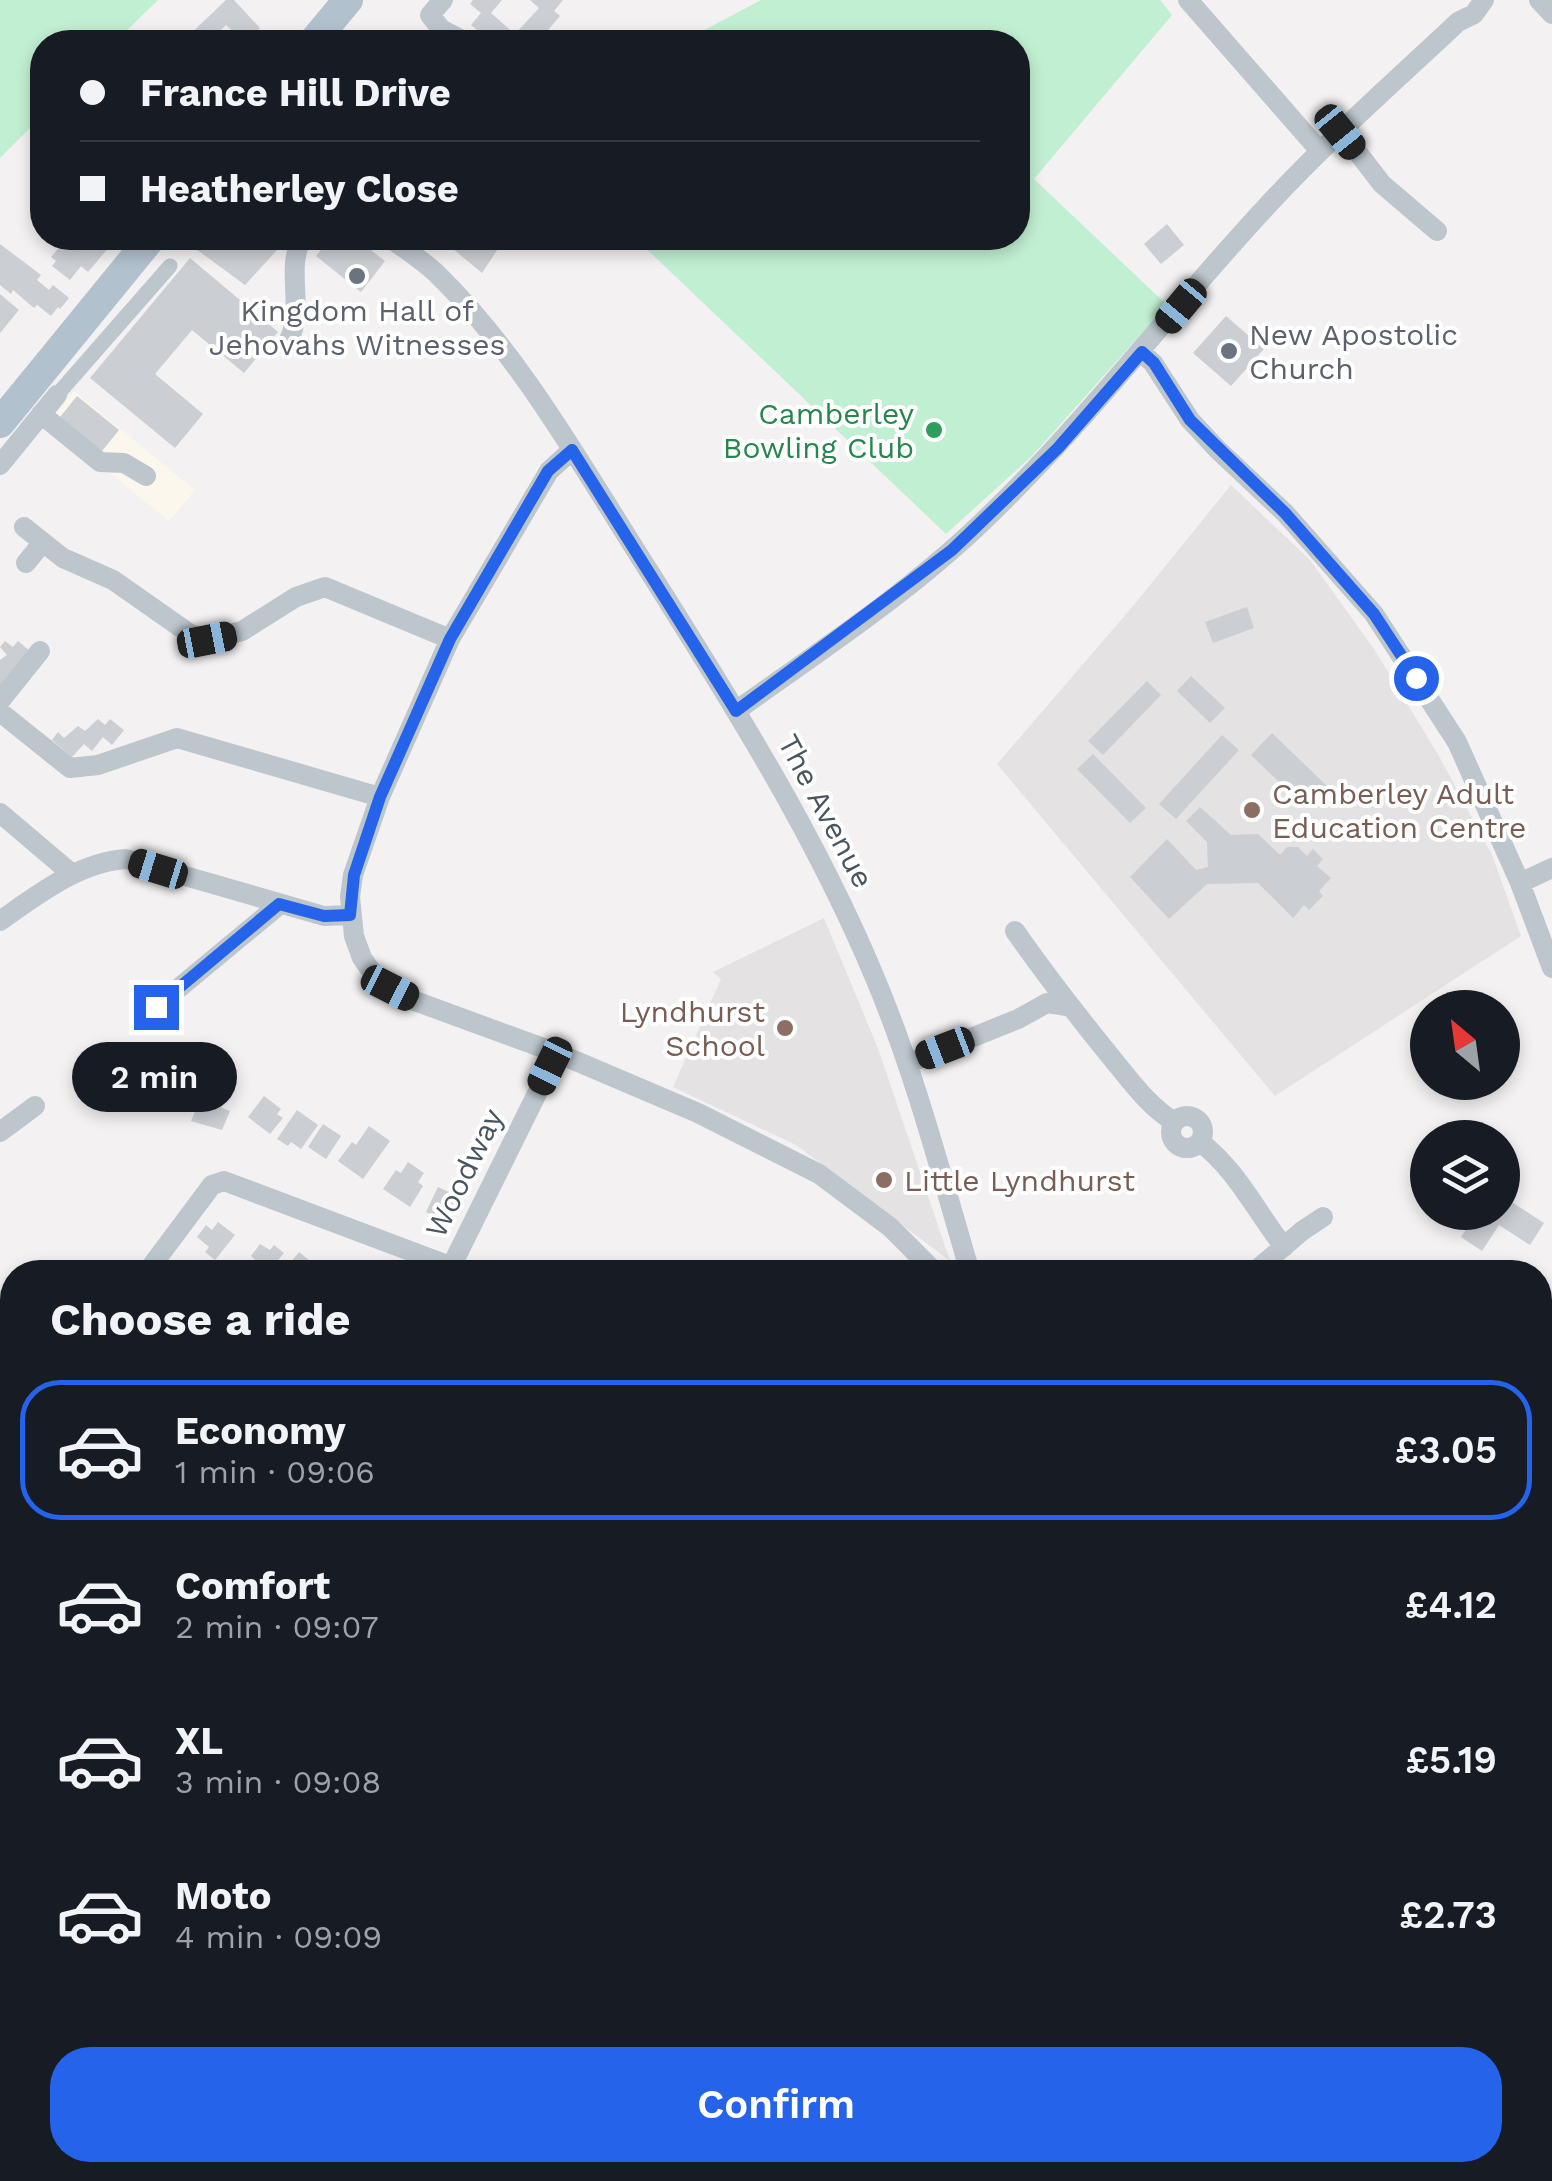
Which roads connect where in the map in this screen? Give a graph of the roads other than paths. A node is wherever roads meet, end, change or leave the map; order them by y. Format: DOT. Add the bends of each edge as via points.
graph roads {
  1 [pos="348,0"];
  2 [pos="443,0"];
  3 [pos="1188,0"];
  4 [pos="1468,0"];
  5 [pos="1484,0"];
  6 [pos="1538,0"];
  7 [pos="1552,14"];
  8 [pos="1458,22"];
  9 [pos="323,30"];
  10 [pos="445,30"];
  11 [pos="1340,132"];
  12 [pos="1320,151"];
  13 [pos="1437,232"];
  14 [pos="143,250"];
  15 [pos="296,250"];
  16 [pos="406,250"];
  17 [pos="170,266"];
  18 [pos="289,340"];
  19 [pos="1142,352"];
  20 [pos="43,401"];
  21 [pos="0,423"];
  22 [pos="572,450"];
  23 [pos="0,465"];
  24 [pos="146,476"];
  25 [pos="24,526"];
  26 [pos="43,542"];
  27 [pos="26,563"];
  28 [pos="450,639"];
  29 [pos="40,650"];
  30 [pos="0,701"];
  31 [pos="736,711"];
  32 [pos="0,712"];
  33 [pos="380,797"];
  34 [pos="0,813"];
  35 [pos="1552,868"];
  36 [pos="72,874"];
  37 [pos="1520,883"];
  38 [pos="279,904"];
  39 [pos="350,915"];
  40 [pos="0,922"];
  41 [pos="1015,931"];
  42 [pos="1552,968"];
  43 [pos="1067,1006"];
  44 [pos="156,1007"];
  45 [pos="556,1052"];
  46 [pos="909,1062"];
  47 [pos="35,1106"];
  48 [pos="0,1132"];
  49 [pos="1323,1216"];
  50 [pos="1284,1246"];
  51 [pos="157,1260"];
  52 [pos="432,1260"];
  53 [pos="462,1260"];
  54 [pos="923,1260"];
  55 [pos="967,1260"];
  56 [pos="1268,1260"];
  1 -- 9 [label="main road"];
  2 -- 10 [label="street" via="430,15"];
  3 -- 12 [label="street"];
  4 -- 8 [label="street"];
  5 -- 8 [label="street"];
  6 -- 7 [label="street"];
  8 -- 11 [label="street"];
  11 -- 12 [label="street"];
  11 -- 13 [label="street" via="1382,184"];
  12 -- 19 [label="street"];
  14 -- 20 [label="main road"];
  15 -- 18 [label="street" via="298,308"];
  16 -- 22 [label="street, The Avenue" via="471,310"];
  17 -- 20 [label="street"];
  19 -- 31 [label="street" via="1058,448 952,550"];
  19 -- 37 [label="street" via="1190,420 1374,614 1457,742"];
  20 -- 21 [label="main road"];
  20 -- 23 [label="street"];
  20 -- 24 [label="street" via="100,462 124,463"];
  22 -- 28 [label="street" via="548,471"];
  22 -- 31 [label="street, The Avenue"];
  25 -- 26 [label="street"];
  26 -- 27 [label="street"];
  26 -- 28 [label="street" via="207,640 242,632 296,597 325,587"];
  28 -- 33 [label="street"];
  29 -- 30 [label="street"];
  31 -- 46 [label="street, The Avenue" via="812,842"];
  32 -- 33 [label="street" via="70,768 176,738"];
  33 -- 39 [label="street" via="354,875"];
  34 -- 36 [label="street"];
  35 -- 37 [label="street"];
  36 -- 38 [label="street" via="126,859"];
  36 -- 40 [label="street"];
  37 -- 42 [label="street"];
  38 -- 39 [label="street"];
  38 -- 44 [label="street"];
  39 -- 45 [label="street" via="362,958 390,988"];
  41 -- 43 [label="street"];
  43 -- 46 [label="street" via="1047,1003"];
  43 -- 50 [label="street" via="1152,1107 1174,1122 1174,1143 1186,1148 1200,1142 1229,1166"];
  45 -- 53 [label="street, Woodway"];
  45 -- 54 [label="street" via="698,1112 820,1174"];
  46 -- 55 [label="street, The Avenue"];
  47 -- 48 [label="street"];
  49 -- 50 [label="street"];
  50 -- 56 [label="street"];
  51 -- 52 [label="street" via="212,1186 224,1181"];
}
